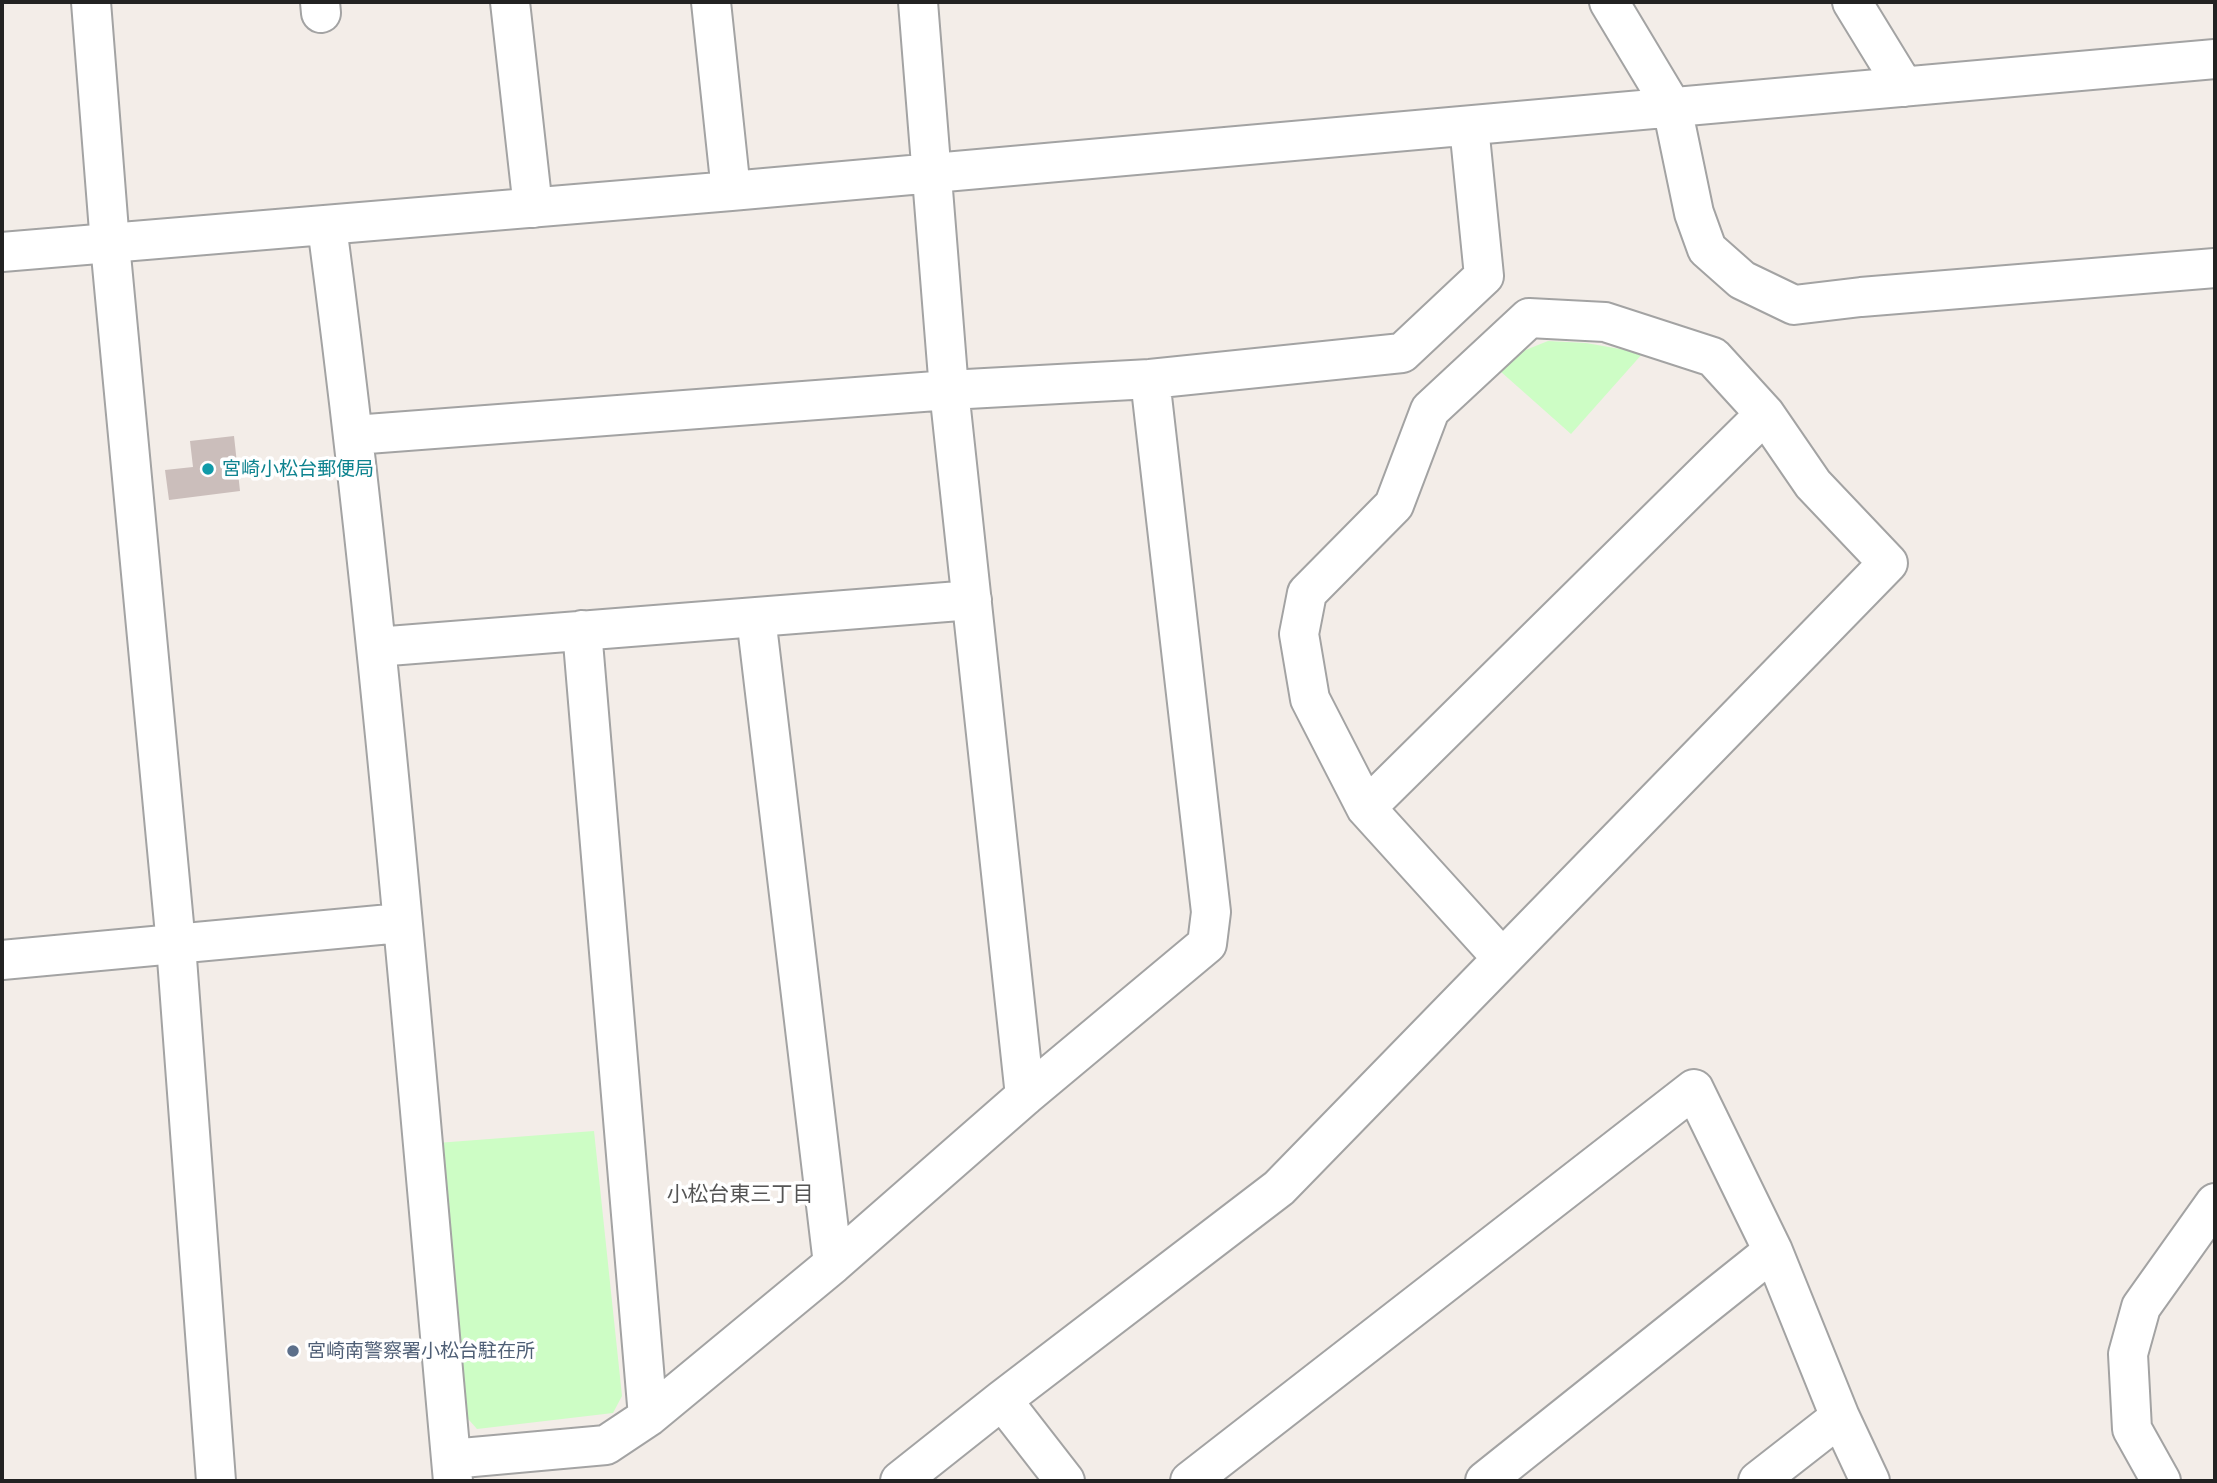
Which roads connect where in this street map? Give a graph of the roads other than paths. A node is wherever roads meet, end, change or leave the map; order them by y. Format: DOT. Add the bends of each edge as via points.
graph roads {
  1 [pos="91,2"];
  2 [pos="510,2"];
  3 [pos="711,2"];
  4 [pos="918,2"];
  5 [pos="1609,2"];
  6 [pos="1852,2"];
  7 [pos="2215,59"];
  8 [pos="1904,87"];
  9 [pos="1672,107"];
  10 [pos="1469,125"];
  11 [pos="932,173"];
  12 [pos="731,191"];
  13 [pos="533,208"];
  14 [pos="327,226"];
  15 [pos="110,244"];
  16 [pos="2,252"];
  17 [pos="2215,268"];
  18 [pos="1150,379"];
  19 [pos="949,390"];
  20 [pos="1765,414"];
  21 [pos="354,435"];
  22 [pos="972,600"];
  23 [pos="756,617"];
  24 [pos="582,630"];
  25 [pos="376,647"];
  26 [pos="1366,808"];
  27 [pos="401,923"];
  28 [pos="176,945"];
  29 [pos="1502,958"];
  30 [pos="2,960"];
  31 [pos="1025,1096"];
  32 [pos="2215,1203"];
  33 [pos="1773,1251"];
  34 [pos="833,1264"];
  35 [pos="1002,1400"];
  36 [pos="1840,1416"];
  37 [pos="648,1417"];
  38 [pos="452,1470"];
  39 [pos="216,1481"];
  40 [pos="900,1481"];
  41 [pos="1065,1481"];
  42 [pos="1190,1481"];
  43 [pos="1485,1481"];
  44 [pos="1758,1481"];
  45 [pos="1870,1481"];
  46 [pos="2161,1481"];
  1 -- 15 [label="street"];
  2 -- 13 [label="street"];
  3 -- 12 [label="street"];
  4 -- 11 [label="street"];
  5 -- 9 [label="street"];
  6 -- 8 [label="street"];
  7 -- 8 [label="street"];
  8 -- 9 [label="street"];
  9 -- 10 [label="street"];
  9 -- 17 [label="street" via="1694,213 1707,249 1742,280 1794,305"];
  10 -- 11 [label="street"];
  10 -- 18 [label="street" via="1484,276 1402,353"];
  11 -- 12 [label="street"];
  11 -- 19 [label="street"];
  12 -- 13 [label="street"];
  13 -- 14 [label="street"];
  14 -- 15 [label="street"];
  14 -- 21 [label="street"];
  15 -- 16 [label="street"];
  15 -- 28 [label="street"];
  18 -- 19 [label="street"];
  18 -- 31 [label="street" via="1211,912 1207,944"];
  19 -- 21 [label="street"];
  19 -- 22 [label="street"];
  20 -- 26 [label="street"];
  20 -- 26 [label="street" via="1713,357 1605,322 1529,318 1430,410 1394,505 1307,593 1299,634 1310,699"];
  20 -- 29 [label="street" via="1813,484 1888,563"];
  21 -- 25 [label="street"];
  22 -- 23 [label="street"];
  22 -- 31 [label="street"];
  23 -- 24 [label="street"];
  23 -- 34 [label="street"];
  24 -- 25 [label="street"];
  24 -- 37 [label="street"];
  25 -- 27 [label="street"];
  26 -- 29 [label="street"];
  27 -- 28 [label="street"];
  27 -- 38 [label="street"];
  28 -- 30 [label="street"];
  28 -- 39 [label="street"];
  29 -- 35 [label="street" via="1279,1188"];
  31 -- 34 [label="street"];
  32 -- 46 [label="street" via="2141,1307 2128,1354 2132,1429"];
  33 -- 36 [label="street"];
  33 -- 42 [label="street" via="1694,1089"];
  33 -- 43 [label="street"];
  34 -- 37 [label="street"];
  35 -- 40 [label="street"];
  35 -- 41 [label="street"];
  36 -- 44 [label="street"];
  36 -- 45 [label="street"];
  37 -- 38 [label="street" via="606,1445"];
}
